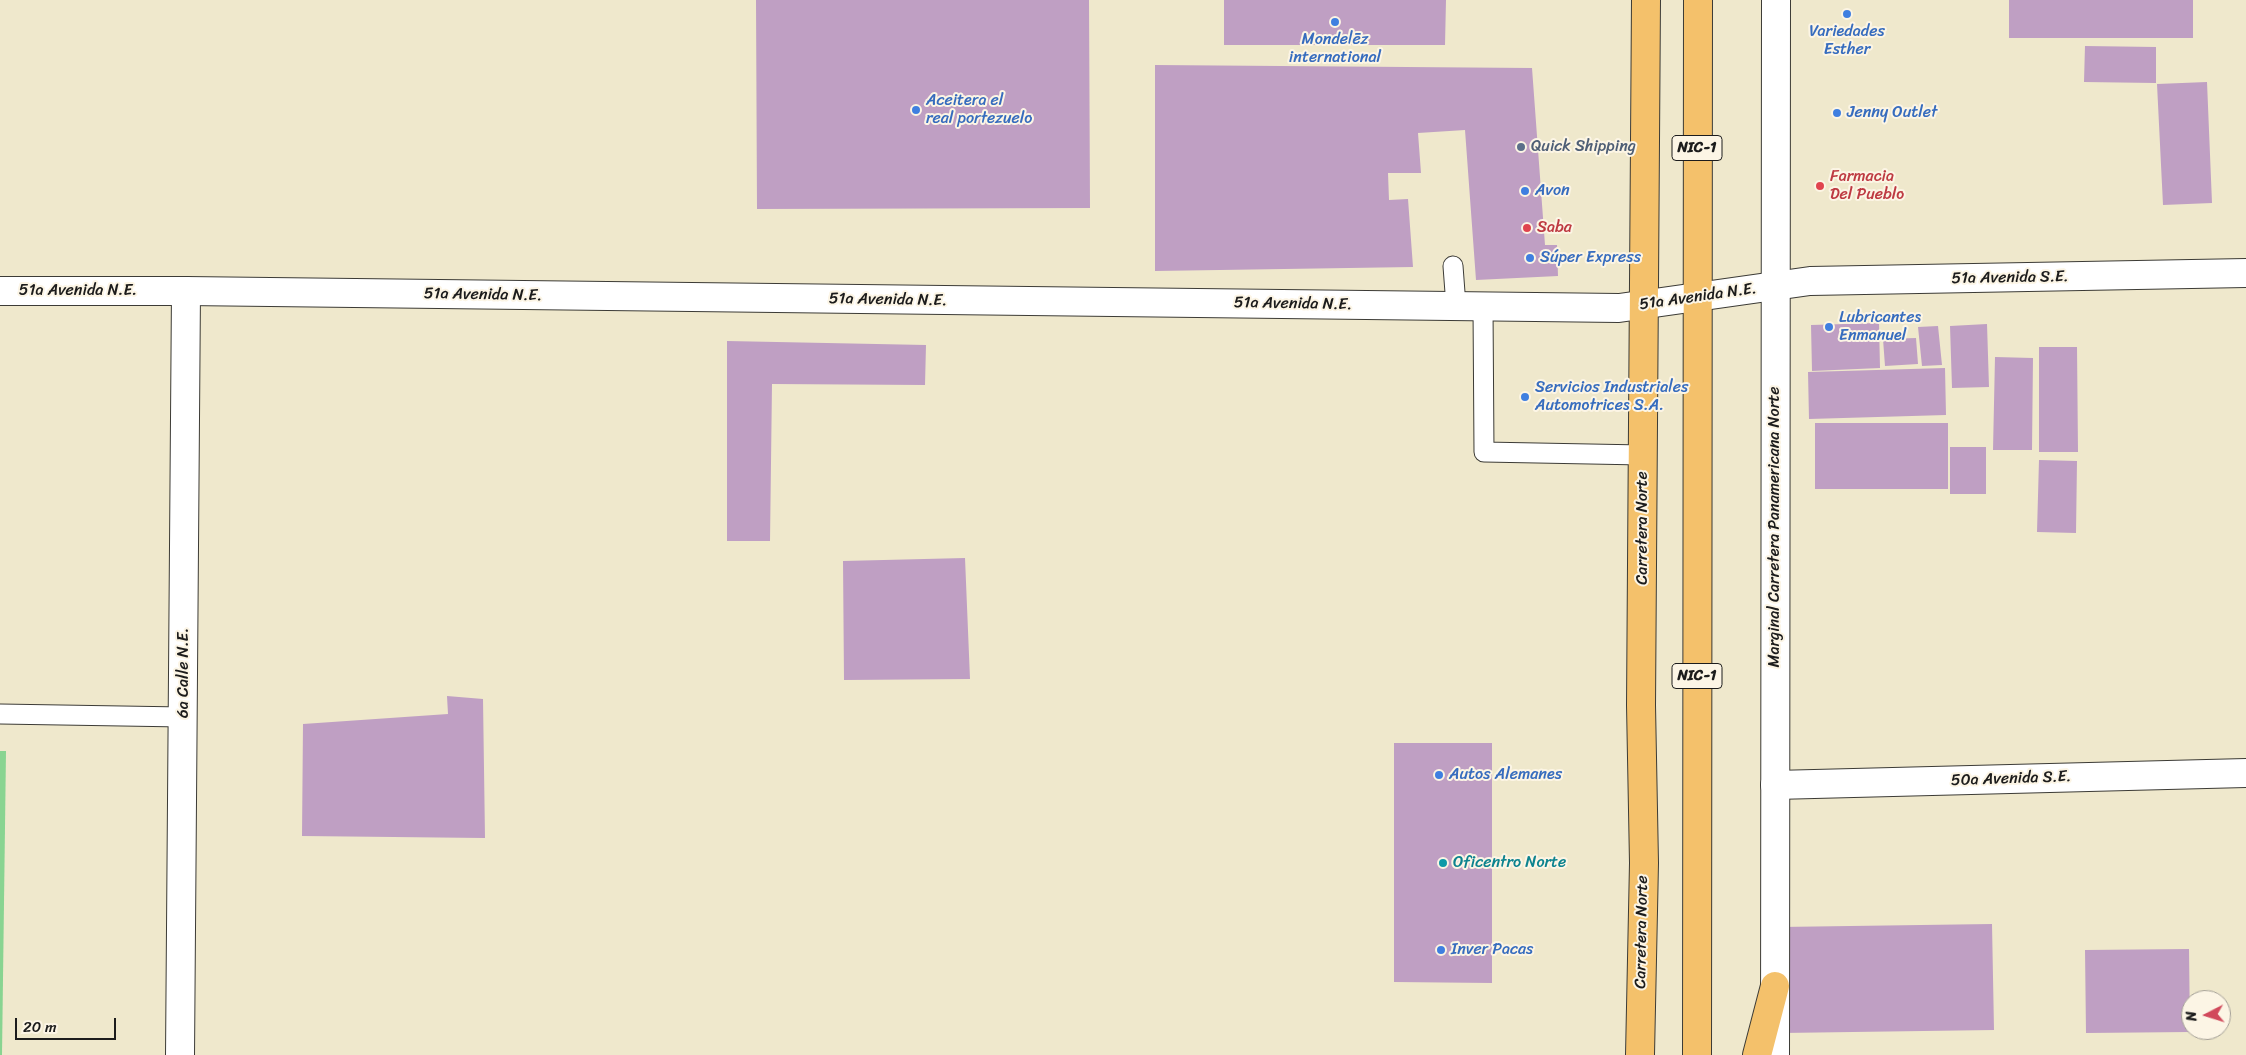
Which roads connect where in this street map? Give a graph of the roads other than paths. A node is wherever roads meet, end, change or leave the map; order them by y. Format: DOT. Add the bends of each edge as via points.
graph roads {
  1 [pos="1646,0"];
  2 [pos="1698,0"];
  3 [pos="1776,0"];
  4 [pos="1454,266"];
  5 [pos="2246,274"];
  6 [pos="1775,286"];
  7 [pos="0,291"];
  8 [pos="186,291"];
  9 [pos="1698,297"];
  10 [pos="1644,305"];
  11 [pos="1470,307"];
  12 [pos="1643,456"];
  13 [pos="0,714"];
  14 [pos="183,717"];
  15 [pos="2246,773"];
  16 [pos="1775,785"];
  17 [pos="1775,986"];
  18 [pos="180,1055"];
  19 [pos="1640,1055"];
  20 [pos="1697,1055"];
  21 [pos="1757,1055"];
  22 [pos="1775,1055"];
  1 -- 10 [label="highway, Carretera Norte"];
  2 -- 9 [label="highway, NIC-1"];
  3 -- 6 [label="street, Marginal Carretera Panamericana Norte"];
  4 -- 11 [label="lane"];
  5 -- 6 [label="street, 51a Avenida S.E." via="1810,281"];
  6 -- 9 [label="street, 51a Avenida N.E."];
  6 -- 16 [label="street, Marginal Carretera Panamericana Norte"];
  7 -- 8 [label="street, 51a Avenida N.E."];
  8 -- 11 [label="street, 51a Avenida N.E."];
  8 -- 14 [label="street, 6a Calle N.E."];
  9 -- 10 [label="street, 51a Avenida N.E."];
  9 -- 20 [label="highway, NIC-1"];
  10 -- 11 [label="street, 51a Avenida N.E." via="1619,308"];
  10 -- 12 [label="highway, Carretera Norte"];
  11 -- 12 [label="lane" via="1484,452"];
  12 -- 19 [label="highway, Carretera Norte" via="1644,863"];
  13 -- 14 [label="lane"];
  14 -- 18 [label="street, 6a Calle N.E."];
  15 -- 16 [label="street, 50a Avenida S.E."];
  16 -- 17 [label="street, Marginal Carretera Panamericana Norte"];
  17 -- 21 [label="highway"];
  17 -- 22 [label="street, Marginal Carretera Panamericana Norte"];
}
